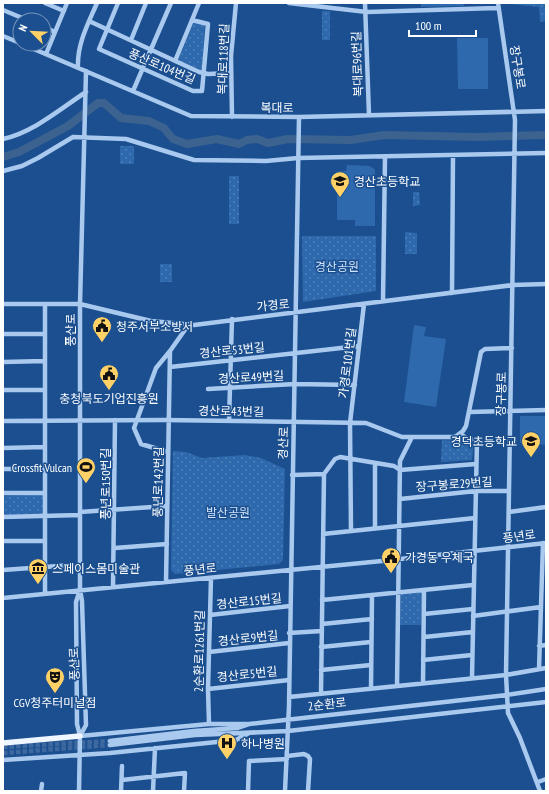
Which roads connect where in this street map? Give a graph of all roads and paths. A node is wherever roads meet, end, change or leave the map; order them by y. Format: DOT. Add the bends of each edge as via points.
graph roads {
  1 [pos="45,3"];
  2 [pos="67,3"];
  3 [pos="97,3"];
  4 [pos="118,3"];
  5 [pos="146,3"];
  6 [pos="171,3"];
  7 [pos="199,3"];
  8 [pos="236,3"];
  9 [pos="289,3"];
  10 [pos="338,3"];
  11 [pos="365,3"];
  12 [pos="498,6"];
  13 [pos="338,9"];
  14 [pos="64,11"];
  15 [pos="365,12"];
  16 [pos="192,20"];
  17 [pos="89,21"];
  18 [pos="107,29"];
  19 [pos="52,31"];
  20 [pos="55,32"];
  21 [pos="131,40"];
  22 [pos="151,50"];
  23 [pos="41,52"];
  24 [pos="46,54"];
  25 [pos="175,61"];
  26 [pos="78,67"];
  27 [pos="143,70"];
  28 [pos="86,71"];
  29 [pos="204,73"];
  30 [pos="231,73"];
  31 [pos="133,91"];
  32 [pos="86,94"];
  33 [pos="546,110"];
  34 [pos="515,112"];
  35 [pos="369,115"];
  36 [pos="232,116"];
  37 [pos="298,117"];
  38 [pos="85,137"];
  39 [pos="3,139"];
  40 [pos="546,153"];
  41 [pos="515,154"];
  42 [pos="454,156"];
  43 [pos="298,157"];
  44 [pos="385,157"];
  45 [pos="3,171"];
  46 [pos="546,284"];
  47 [pos="513,285"];
  48 [pos="452,292"];
  49 [pos="383,301"];
  50 [pos="3,304"];
  51 [pos="80,304"];
  52 [pos="364,304"];
  53 [pos="45,305"];
  54 [pos="296,313"];
  55 [pos="232,320"];
  56 [pos="189,324"];
  57 [pos="6,334"];
  58 [pos="45,334"];
  59 [pos="359,346"];
  60 [pos="512,348"];
  61 [pos="170,351"];
  62 [pos="295,354"];
  63 [pos="45,361"];
  64 [pos="231,361"];
  65 [pos="5,362"];
  66 [pos="170,367"];
  67 [pos="294,384"];
  68 [pos="354,385"];
  69 [pos="230,388"];
  70 [pos="208,389"];
  71 [pos="5,390"];
  72 [pos="45,390"];
  73 [pos="546,410"];
  74 [pos="511,411"];
  75 [pos="469,412"];
  76 [pos="45,420"];
  77 [pos="80,420"];
  78 [pos="115,420"];
  79 [pos="137,420"];
  80 [pos="169,420"];
  81 [pos="3,421"];
  82 [pos="229,421"];
  83 [pos="293,422"];
  84 [pos="350,423"];
  85 [pos="461,434"];
  86 [pos="412,437"];
  87 [pos="45,447"];
  88 [pos="3,448"];
  89 [pos="168,452"];
  90 [pos="352,459"];
  91 [pos="375,463"];
  92 [pos="476,464"];
  93 [pos="3,469"];
  94 [pos="45,469"];
  95 [pos="400,470"];
  96 [pos="324,474"];
  97 [pos="292,475"];
  98 [pos="476,491"];
  99 [pos="509,491"];
  100 [pos="3,493"];
  101 [pos="45,493"];
  102 [pos="400,499"];
  103 [pos="167,506"];
  104 [pos="546,507"];
  105 [pos="114,510"];
  106 [pos="509,512"];
  107 [pos="80,514"];
  108 [pos="3,517"];
  109 [pos="45,517"];
  110 [pos="475,518"];
  111 [pos="399,526"];
  112 [pos="375,528"];
  113 [pos="350,531"];
  114 [pos="323,534"];
  115 [pos="3,541"];
  116 [pos="45,541"];
  117 [pos="544,543"];
  118 [pos="167,544"];
  119 [pos="115,548"];
  120 [pos="508,548"];
  121 [pos="474,552"];
  122 [pos="399,559"];
  123 [pos="72,565"];
  124 [pos="45,567"];
  125 [pos="323,567"];
  126 [pos="3,570"];
  127 [pos="290,570"];
  128 [pos="544,575"];
  129 [pos="211,578"];
  130 [pos="166,582"];
  131 [pos="473,585"];
  132 [pos="113,587"];
  133 [pos="80,590"];
  134 [pos="424,590"];
  135 [pos="398,592"];
  136 [pos="45,594"];
  137 [pos="372,595"];
  138 [pos="3,598"];
  139 [pos="322,600"];
  140 [pos="543,600"];
  141 [pos="290,606"];
  142 [pos="541,607"];
  143 [pos="473,609"];
  144 [pos="507,612"];
  145 [pos="424,614"];
  146 [pos="210,615"];
  147 [pos="473,616"];
  148 [pos="372,619"];
  149 [pos="546,622"];
  150 [pos="540,623"];
  151 [pos="322,624"];
  152 [pos="322,630"];
  153 [pos="473,632"];
  154 [pos="289,633"];
  155 [pos="424,637"];
  156 [pos="371,642"];
  157 [pos="289,644"];
  158 [pos="546,645"];
  159 [pos="539,646"];
  160 [pos="322,647"];
  161 [pos="209,652"];
  162 [pos="472,655"];
  163 [pos="423,660"];
  164 [pos="371,665"];
  165 [pos="546,668"];
  166 [pos="539,669"];
  167 [pos="321,670"];
  168 [pos="506,675"];
  169 [pos="472,678"];
  170 [pos="289,680"];
  171 [pos="423,683"];
  172 [pos="397,686"];
  173 [pos="371,688"];
  174 [pos="208,689"];
  175 [pos="546,689"];
  176 [pos="321,693"];
  177 [pos="507,695"];
  178 [pos="289,697"];
  179 [pos="546,702"];
  180 [pos="508,707"];
  181 [pos="288,720"];
  182 [pos="210,724"];
  183 [pos="249,724"];
  184 [pos="288,731"];
  185 [pos="251,733"];
  186 [pos="80,736"];
  187 [pos="3,743"];
  188 [pos="154,748"];
  189 [pos="80,755"];
  190 [pos="287,757"];
  191 [pos="3,760"];
  192 [pos="122,766"];
  193 [pos="154,776"];
  194 [pos="546,779"];
  195 [pos="122,780"];
  196 [pos="538,782"];
  197 [pos="42,784"];
  198 [pos="41,791"];
  199 [pos="79,791"];
  200 [pos="121,791"];
  201 [pos="153,791"];
  202 [pos="184,791"];
  203 [pos="248,791"];
  204 [pos="285,791"];
  205 [pos="308,791"];
  206 [pos="540,791"];
  1 -- 14 [label="street"];
  2 -- 14 [label="street"];
  3 -- 17 [label="street"];
  4 -- 18 [label="street"];
  5 -- 21 [label="street"];
  6 -- 22 [label="street"];
  7 -- 16 [label="street"];
  8 -- 30 [label="street, 복대로118번길"];
  9 -- 13 [label="street"];
  10 -- 13 [label="street"];
  11 -- 15 [label="street, 복대로96번길"];
  12 -- 15 [label="street" via="421,12"];
  12 -- 34 [label="street, 장구봉로"];
  13 -- 15 [label="street"];
  14 -- 20 [label="street"];
  15 -- 35 [label="street, 복대로96번길"];
  16 -- 25 [label="street"];
  16 -- 29 [label="street" via="208,24"];
  17 -- 18 [label="street"];
  17 -- 26 [label="street" via="77,54"];
  18 -- 21 [label="street"];
  18 -- 27 [label="street, 풍산로104번길" via="99,49"];
  19 -- 20 [label="street"];
  20 -- 24 [label="street"];
  21 -- 22 [label="street"];
  22 -- 25 [label="street"];
  22 -- 27 [label="street"];
  23 -- 24 [label="street, 복대로"];
  24 -- 26 [label="street, 복대로"];
  25 -- 29 [label="street"];
  26 -- 28 [label="street, 복대로"];
  27 -- 29 [label="street, 풍산로104번길" via="193,91 202,91"];
  27 -- 31 [label="street"];
  28 -- 31 [label="street, 복대로"];
  28 -- 32 [label="street, 풍산로"];
  29 -- 30 [label="street"];
  30 -- 36 [label="street, 복대로118번길"];
  31 -- 36 [label="street, 복대로" via="191,116"];
  32 -- 38 [label="street, 풍산로"];
  32 -- 39 [label="street" via="17,136"];
  33 -- 34 [label="street, 복대로"];
  34 -- 35 [label="street, 복대로"];
  34 -- 41 [label="street, 장구봉로"];
  35 -- 37 [label="street, 복대로"];
  36 -- 37 [label="street, 복대로"];
  37 -- 43 [label="street, 경산로"];
  38 -- 43 [label="street" via="136,140 194,160 266,161"];
  38 -- 45 [label="street" via="73,137 22,166"];
  38 -- 51 [label="street, 풍산로"];
  40 -- 41 [label="street"];
  41 -- 42 [label="street"];
  41 -- 47 [label="street, 장구봉로"];
  42 -- 44 [label="street"];
  42 -- 48 [label="street"];
  43 -- 44 [label="street"];
  43 -- 54 [label="street, 경산로"];
  44 -- 49 [label="street"];
  46 -- 47 [label="street, 가경로"];
  47 -- 48 [label="street, 가경로"];
  47 -- 60 [label="street, 장구봉로"];
  48 -- 49 [label="street, 가경로"];
  49 -- 52 [label="street, 가경로"];
  50 -- 53 [label="street, 가경로"];
  51 -- 53 [label="street, 가경로"];
  51 -- 56 [label="street, 가경로" via="151,321"];
  51 -- 77 [label="street, 풍산로"];
  52 -- 54 [label="street, 가경로"];
  52 -- 59 [label="street, 가경로101번길"];
  53 -- 58 [label="street"];
  54 -- 55 [label="street, 가경로"];
  54 -- 62 [label="street, 경산로"];
  55 -- 56 [label="street, 가경로"];
  55 -- 64 [label="street"];
  56 -- 61 [label="street"];
  57 -- 58 [label="street"];
  58 -- 63 [label="street"];
  59 -- 62 [label="street, 경산로53번길"];
  59 -- 68 [label="street, 가경로101번길"];
  60 -- 74 [label="street, 장구봉로"];
  60 -- 75 [label="street" via="485,349 481,352"];
  61 -- 66 [label="street, 풍년로142번길"];
  61 -- 79 [label="street" via="156,368"];
  62 -- 64 [label="street, 경산로53번길"];
  62 -- 67 [label="street, 경산로"];
  63 -- 65 [label="street"];
  63 -- 72 [label="street"];
  64 -- 66 [label="street, 경산로53번길"];
  64 -- 69 [label="street"];
  66 -- 80 [label="street, 풍년로142번길"];
  67 -- 68 [label="street, 경산로49번길"];
  67 -- 69 [label="street, 경산로49번길"];
  67 -- 83 [label="street, 경산로"];
  68 -- 84 [label="street, 가경로101번길"];
  69 -- 70 [label="street, 경산로49번길"];
  69 -- 82 [label="street"];
  71 -- 72 [label="street"];
  72 -- 76 [label="street"];
  73 -- 74 [label="street"];
  74 -- 75 [label="street"];
  74 -- 99 [label="street, 장구봉로"];
  75 -- 85 [label="street"];
  76 -- 77 [label="street, 경산로43번길"];
  76 -- 81 [label="street, 경산로43번길"];
  76 -- 87 [label="street"];
  77 -- 78 [label="street, 경산로43번길"];
  77 -- 107 [label="street, 풍산로"];
  78 -- 79 [label="street, 경산로43번길"];
  78 -- 105 [label="street, 풍년로150번길"];
  79 -- 80 [label="street, 경산로43번길"];
  79 -- 89 [label="street" via="134,432 139,442"];
  80 -- 82 [label="street, 경산로43번길"];
  80 -- 89 [label="street, 풍년로142번길"];
  82 -- 83 [label="street, 경산로43번길"];
  83 -- 84 [label="street, 경산로43번길"];
  83 -- 97 [label="street, 경산로"];
  84 -- 86 [label="street, 경산로43번길" via="366,424 402,437"];
  84 -- 90 [label="street, 가경로101번길"];
  85 -- 86 [label="street, 경산로43번길" via="455,437"];
  85 -- 92 [label="street" via="477,440"];
  86 -- 95 [label="street" via="400,461"];
  87 -- 88 [label="street"];
  87 -- 94 [label="street"];
  89 -- 103 [label="street, 풍년로142번길"];
  90 -- 91 [label="street"];
  90 -- 96 [label="street" via="337,458"];
  90 -- 113 [label="street, 가경로101번길"];
  91 -- 95 [label="street" via="394,466"];
  91 -- 112 [label="street"];
  92 -- 95 [label="street"];
  92 -- 98 [label="street"];
  93 -- 94 [label="street"];
  94 -- 101 [label="street"];
  95 -- 102 [label="street"];
  96 -- 97 [label="street"];
  96 -- 114 [label="street"];
  97 -- 127 [label="street, 경산로"];
  98 -- 99 [label="street, 장구봉로29번길"];
  98 -- 102 [label="street, 장구봉로29번길"];
  98 -- 110 [label="street"];
  99 -- 106 [label="street, 장구봉로"];
  100 -- 101 [label="street"];
  101 -- 109 [label="street"];
  102 -- 111 [label="street"];
  103 -- 105 [label="street"];
  103 -- 118 [label="street, 풍년로142번길"];
  104 -- 106 [label="street"];
  105 -- 107 [label="street"];
  105 -- 119 [label="street, 풍년로150번길"];
  106 -- 120 [label="street, 장구봉로"];
  107 -- 109 [label="street"];
  107 -- 133 [label="street, 풍산로"];
  108 -- 109 [label="street"];
  109 -- 116 [label="street"];
  110 -- 111 [label="street"];
  110 -- 121 [label="street"];
  111 -- 112 [label="street"];
  111 -- 122 [label="street"];
  112 -- 113 [label="street"];
  113 -- 114 [label="street"];
  114 -- 125 [label="street"];
  115 -- 116 [label="street"];
  116 -- 124 [label="street"];
  117 -- 120 [label="street, 풍년로"];
  117 -- 128 [label="street"];
  118 -- 119 [label="street"];
  118 -- 130 [label="street, 풍년로142번길"];
  119 -- 132 [label="street, 풍년로150번길"];
  120 -- 121 [label="street, 풍년로"];
  120 -- 144 [label="street, 장구봉로"];
  121 -- 122 [label="street, 풍년로"];
  121 -- 131 [label="street"];
  122 -- 125 [label="street, 풍년로"];
  122 -- 135 [label="street"];
  123 -- 124 [label="street"];
  124 -- 126 [label="street"];
  124 -- 136 [label="street"];
  125 -- 127 [label="street, 풍년로"];
  125 -- 139 [label="street"];
  127 -- 129 [label="street, 풍년로"];
  127 -- 141 [label="street, 경산로"];
  128 -- 140 [label="street"];
  129 -- 130 [label="street, 풍년로"];
  129 -- 146 [label="street, 2순환로1261번길"];
  130 -- 132 [label="street, 풍년로"];
  131 -- 134 [label="street"];
  131 -- 143 [label="street"];
  132 -- 133 [label="street, 풍년로"];
  133 -- 136 [label="street, 풍년로"];
  133 -- 186 [label="street, 풍산로" via="76,602 77,724"];
  133 -- 186 [label="street, 풍산로" via="86,725"];
  134 -- 135 [label="street"];
  134 -- 145 [label="street"];
  135 -- 137 [label="street"];
  135 -- 172 [label="street"];
  136 -- 138 [label="street, 풍년로"];
  137 -- 139 [label="street"];
  137 -- 148 [label="street"];
  139 -- 151 [label="street"];
  140 -- 142 [label="street"];
  141 -- 146 [label="street, 경산로15번길"];
  141 -- 154 [label="street, 경산로"];
  142 -- 144 [label="street"];
  142 -- 150 [label="street"];
  143 -- 145 [label="street"];
  143 -- 147 [label="street"];
  144 -- 147 [label="street"];
  144 -- 168 [label="street, 장구봉로"];
  145 -- 155 [label="street"];
  146 -- 161 [label="street, 2순환로1261번길"];
  147 -- 153 [label="street"];
  148 -- 151 [label="street"];
  148 -- 156 [label="street"];
  149 -- 150 [label="street"];
  150 -- 159 [label="street"];
  151 -- 152 [label="street"];
  152 -- 154 [label="street"];
  152 -- 160 [label="street"];
  153 -- 155 [label="street"];
  153 -- 162 [label="street"];
  154 -- 157 [label="street, 경산로"];
  155 -- 163 [label="street"];
  156 -- 160 [label="street"];
  156 -- 164 [label="street"];
  157 -- 161 [label="street, 경산로9번길"];
  157 -- 170 [label="street, 경산로"];
  158 -- 159 [label="street"];
  159 -- 166 [label="street"];
  160 -- 167 [label="street"];
  161 -- 174 [label="street, 2순환로1261번길"];
  162 -- 163 [label="street"];
  162 -- 169 [label="street"];
  163 -- 171 [label="street"];
  164 -- 167 [label="street"];
  164 -- 173 [label="street"];
  165 -- 166 [label="street"];
  166 -- 168 [label="street"];
  167 -- 176 [label="street"];
  168 -- 169 [label="street"];
  168 -- 177 [label="street, 장구봉로"];
  169 -- 171 [label="street"];
  170 -- 174 [label="street, 경산로5번길"];
  170 -- 178 [label="street, 경산로"];
  171 -- 172 [label="street"];
  172 -- 173 [label="street"];
  173 -- 176 [label="street"];
  174 -- 182 [label="street, 2순환로1261번길"];
  175 -- 177 [label="street, 2순환로"];
  176 -- 178 [label="street"];
  177 -- 180 [label="street, 장구봉로"];
  177 -- 181 [label="street, 2순환로"];
  178 -- 181 [label="street, 경산로"];
  179 -- 180 [label="street, 2순환로"];
  180 -- 184 [label="street, 2순환로"];
  180 -- 196 [label="street, 장구봉로" via="508,713"];
  181 -- 183 [label="street, 2순환로"];
  181 -- 184 [label="street, 경산로"];
  182 -- 183 [label="street"];
  182 -- 186 [label="street"];
  183 -- 185 [label="street, 2순환로" via="237,728 194,731 110,743"];
  184 -- 185 [label="street, 2순환로"];
  184 -- 190 [label="street, 경산로"];
  185 -- 188 [label="street" via="236,740"];
  186 -- 187 [label="main road"];
  186 -- 189 [label="street, 풍산로"];
  188 -- 189 [label="street"];
  188 -- 193 [label="street"];
  189 -- 191 [label="street"];
  189 -- 199 [label="street, 풍산로"];
  190 -- 203 [label="street" via="249,761"];
  190 -- 204 [label="street, 경산로"];
  190 -- 205 [label="street" via="304,754 308,756"];
  192 -- 195 [label="street"];
  193 -- 195 [label="street"];
  193 -- 201 [label="street"];
  193 -- 202 [label="street" via="185,773"];
  194 -- 196 [label="street"];
  195 -- 200 [label="street"];
  196 -- 206 [label="street, 장구봉로"];
  197 -- 198 [label="street"];
}
